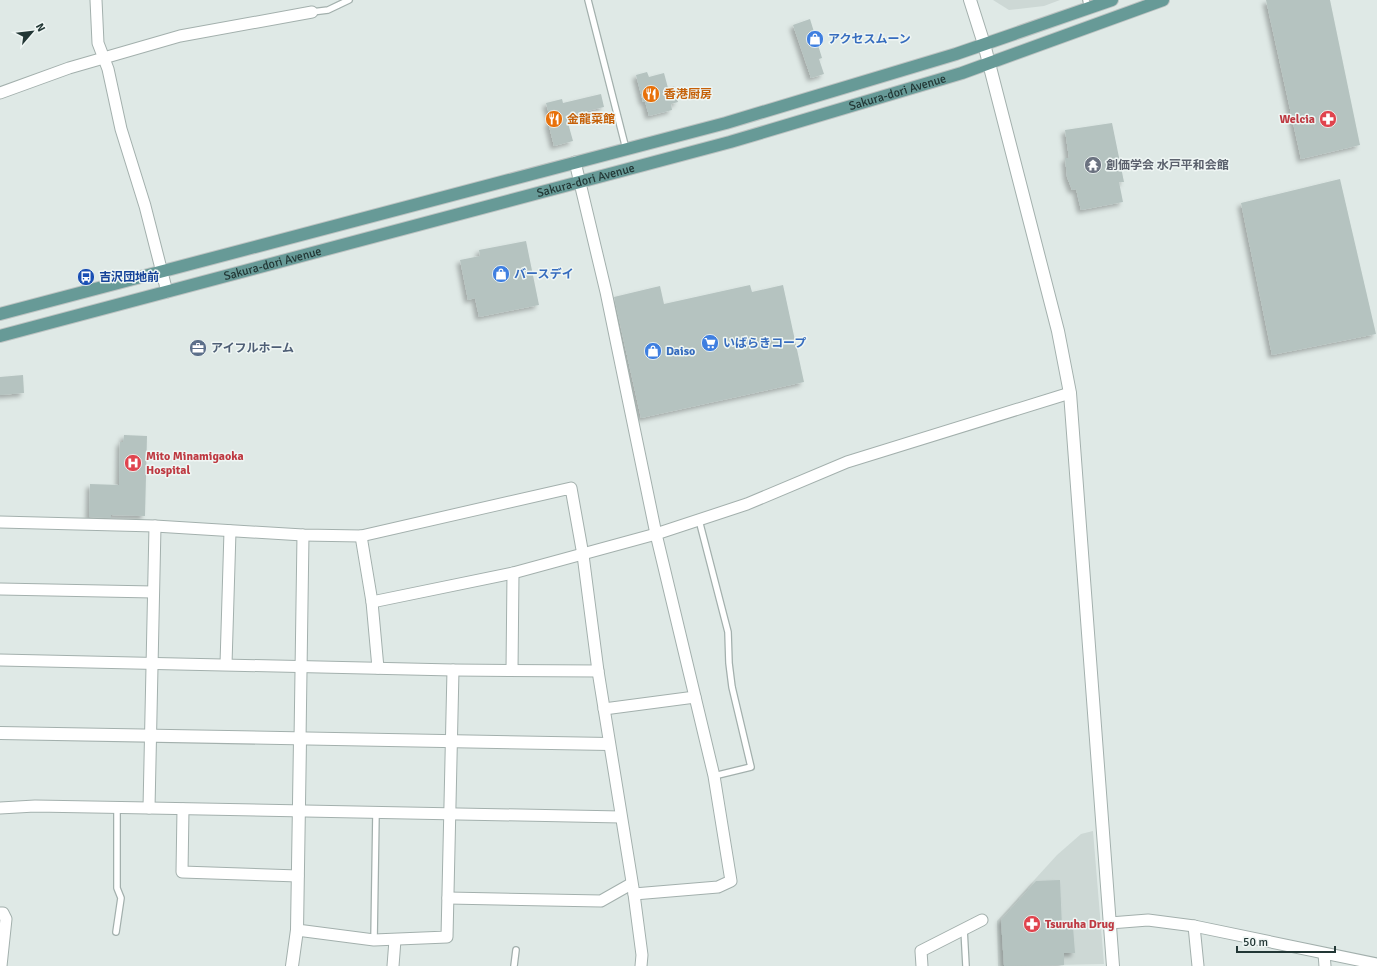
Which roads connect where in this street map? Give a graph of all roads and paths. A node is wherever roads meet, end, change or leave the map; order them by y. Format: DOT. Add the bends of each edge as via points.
graph roads {
  1 [pos="96,0"];
  2 [pos="349,0"];
  3 [pos="588,0"];
  4 [pos="970,0"];
  5 [pos="1112,0"];
  6 [pos="1163,0"];
  7 [pos="1087,4"];
  8 [pos="312,12"];
  9 [pos="984,44"];
  10 [pos="104,59"];
  11 [pos="989,63"];
  12 [pos="0,93"];
  13 [pos="626,149"];
  14 [pos="575,162"];
  15 [pos="580,181"];
  16 [pos="162,271"];
  17 [pos="167,292"];
  18 [pos="0,314"];
  19 [pos="0,336"];
  20 [pos="1070,393"];
  21 [pos="700,520"];
  22 [pos="0,522"];
  23 [pos="154,526"];
  24 [pos="230,531"];
  25 [pos="656,534"];
  26 [pos="303,535"];
  27 [pos="362,536"];
  28 [pos="583,555"];
  29 [pos="513,573"];
  30 [pos="0,589"];
  31 [pos="153,592"];
  32 [pos="372,602"];
  33 [pos="0,660"];
  34 [pos="152,663"];
  35 [pos="226,664"];
  36 [pos="301,666"];
  37 [pos="378,668"];
  38 [pos="453,670"];
  39 [pos="512,670"];
  40 [pos="598,671"];
  41 [pos="695,696"];
  42 [pos="604,709"];
  43 [pos="0,733"];
  44 [pos="152,735"];
  45 [pos="300,740"];
  46 [pos="451,742"];
  47 [pos="609,744"];
  48 [pos="714,776"];
  49 [pos="0,808"];
  50 [pos="118,808"];
  51 [pos="150,808"];
  52 [pos="183,809"];
  53 [pos="299,811"];
  54 [pos="449,813"];
  55 [pos="376,814"];
  56 [pos="621,817"];
  57 [pos="298,876"];
  58 [pos="632,889"];
  59 [pos="448,898"];
  60 [pos="0,913"];
  61 [pos="982,920"];
  62 [pos="1110,923"];
  63 [pos="1194,926"];
  64 [pos="964,929"];
  65 [pos="297,930"];
  66 [pos="116,932"];
  67 [pos="374,940"];
  68 [pos="395,940"];
  69 [pos="516,950"];
  70 [pos="1324,954"];
  71 [pos="1377,964"];
  72 [pos="1,966"];
  73 [pos="292,966"];
  74 [pos="393,966"];
  75 [pos="514,966"];
  76 [pos="641,966"];
  77 [pos="922,966"];
  78 [pos="966,966"];
  79 [pos="1113,966"];
  80 [pos="1198,966"];
  81 [pos="1325,966"];
  1 -- 10 [label="street" via="98,42"];
  2 -- 8 [label="lane" via="328,10"];
  3 -- 13 [label="lane"];
  4 -- 9 [label="street"];
  5 -- 7 [label="main road, Sakura-dori Avenue"];
  6 -- 11 [label="main road, Sakura-dori Avenue"];
  7 -- 9 [label="main road, Sakura-dori Avenue"];
  8 -- 10 [label="street" via="180,36"];
  9 -- 11 [label="street"];
  9 -- 13 [label="main road, Sakura-dori Avenue" via="726,123"];
  10 -- 12 [label="street" via="32,80"];
  10 -- 16 [label="street" via="121,129"];
  11 -- 15 [label="main road, Sakura-dori Avenue" via="730,142"];
  11 -- 20 [label="street" via="1058,330"];
  13 -- 14 [label="main road, Sakura-dori Avenue"];
  14 -- 15 [label="street"];
  14 -- 16 [label="main road, Sakura-dori Avenue"];
  15 -- 17 [label="main road, Sakura-dori Avenue"];
  15 -- 25 [label="street" via="606,292"];
  16 -- 17 [label="street"];
  16 -- 18 [label="main road, Sakura-dori Avenue"];
  17 -- 19 [label="main road, Sakura-dori Avenue"];
  20 -- 21 [label="street" via="847,462 747,504"];
  20 -- 62 [label="street"];
  21 -- 25 [label="street"];
  21 -- 48 [label="lane" via="728,632 732,687 751,767"];
  22 -- 23 [label="street"];
  23 -- 24 [label="street"];
  23 -- 31 [label="street"];
  24 -- 26 [label="street"];
  24 -- 35 [label="street"];
  25 -- 28 [label="street"];
  25 -- 41 [label="street"];
  26 -- 27 [label="street"];
  26 -- 36 [label="street"];
  27 -- 28 [label="street" via="571,488"];
  27 -- 32 [label="street"];
  28 -- 29 [label="street"];
  28 -- 40 [label="street"];
  29 -- 32 [label="street"];
  29 -- 39 [label="street"];
  30 -- 31 [label="street"];
  31 -- 34 [label="street"];
  32 -- 37 [label="street"];
  33 -- 34 [label="street"];
  34 -- 35 [label="street"];
  34 -- 44 [label="street"];
  35 -- 36 [label="street"];
  36 -- 37 [label="street"];
  36 -- 45 [label="street"];
  37 -- 38 [label="street"];
  38 -- 39 [label="street"];
  38 -- 46 [label="street"];
  39 -- 40 [label="street"];
  40 -- 42 [label="street"];
  41 -- 42 [label="street"];
  41 -- 48 [label="street"];
  42 -- 47 [label="street"];
  43 -- 44 [label="street"];
  44 -- 45 [label="street"];
  44 -- 51 [label="street"];
  45 -- 46 [label="street"];
  45 -- 53 [label="street"];
  46 -- 47 [label="street"];
  46 -- 54 [label="street"];
  47 -- 56 [label="street"];
  48 -- 58 [label="street" via="731,881 718,887"];
  49 -- 50 [label="street"];
  50 -- 51 [label="street"];
  50 -- 66 [label="lane" via="117,888 121,898"];
  51 -- 52 [label="street"];
  52 -- 53 [label="street"];
  52 -- 57 [label="street" via="182,872"];
  53 -- 55 [label="street"];
  53 -- 57 [label="street"];
  54 -- 55 [label="street"];
  54 -- 56 [label="street"];
  54 -- 59 [label="street"];
  55 -- 67 [label="lane"];
  56 -- 58 [label="street"];
  57 -- 65 [label="street"];
  58 -- 59 [label="street" via="601,901"];
  58 -- 76 [label="street" via="642,955"];
  59 -- 68 [label="street" via="447,937"];
  60 -- 72 [label="street" via="3,913 6,919"];
  61 -- 64 [label="street"];
  62 -- 63 [label="street" via="1148,920"];
  62 -- 79 [label="street"];
  63 -- 70 [label="street"];
  63 -- 80 [label="street"];
  64 -- 77 [label="street" via="921,951"];
  64 -- 78 [label="lane"];
  65 -- 67 [label="street"];
  65 -- 73 [label="street"];
  67 -- 68 [label="street"];
  68 -- 74 [label="street"];
  69 -- 75 [label="lane"];
  70 -- 71 [label="street"];
  70 -- 81 [label="street"];
}
